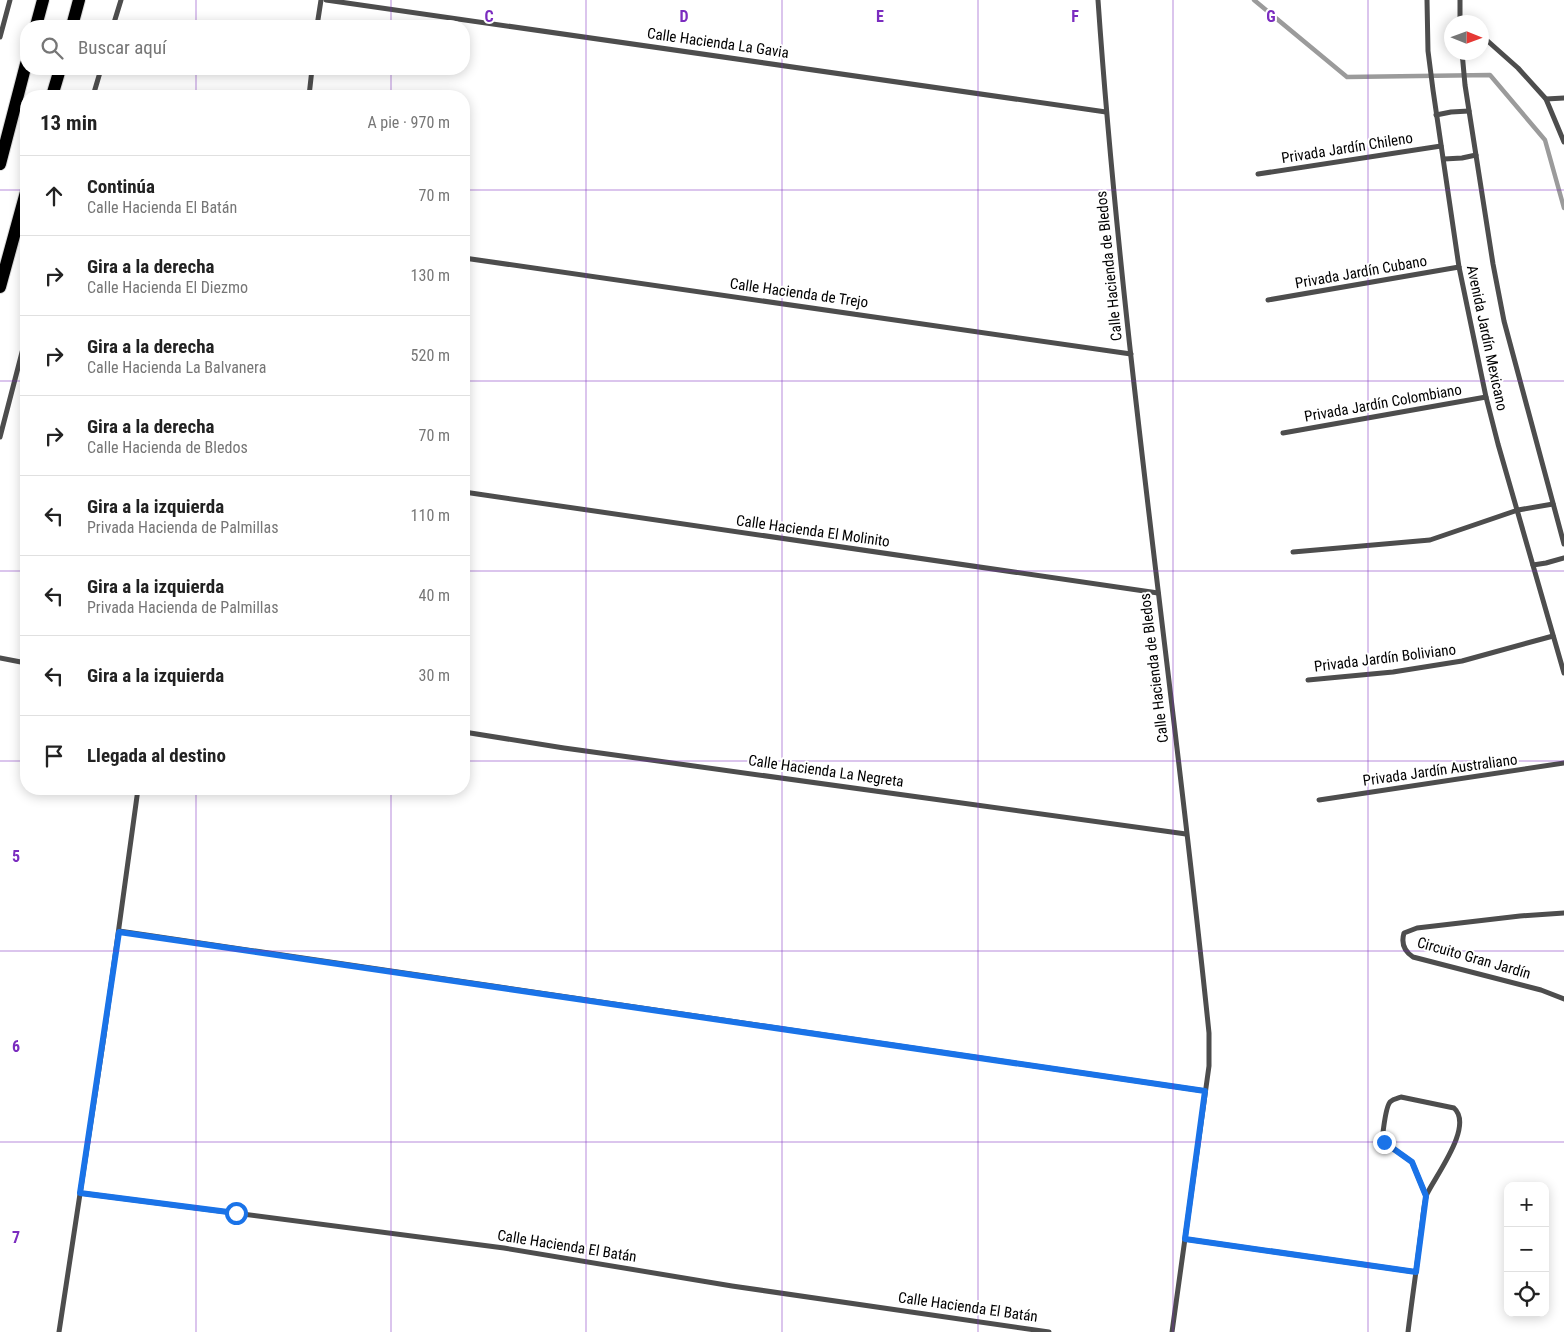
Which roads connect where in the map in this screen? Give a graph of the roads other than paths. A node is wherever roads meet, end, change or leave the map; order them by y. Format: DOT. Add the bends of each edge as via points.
graph roads {
  1 [pos="10,0"];
  2 [pos="43,0"];
  3 [pos="79,0"];
  4 [pos="121,0"];
  5 [pos="321,0"];
  6 [pos="326,0"];
  7 [pos="1098,0"];
  8 [pos="1427,0"];
  9 [pos="1460,0"];
  10 [pos="1461,15"];
  11 [pos="38,20"];
  12 [pos="74,20"];
  13 [pos="115,20"];
  14 [pos="318,20"];
  15 [pos="465,20"];
  16 [pos="470,21"];
  17 [pos="0,37"];
  18 [pos="1489,42"];
  19 [pos="1463,60"];
  20 [pos="23,75"];
  21 [pos="58,75"];
  22 [pos="99,75"];
  23 [pos="311,75"];
  24 [pos="54,90"];
  25 [pos="95,90"];
  26 [pos="309,90"];
  27 [pos="1564,98"];
  28 [pos="1546,99"];
  29 [pos="1469,111"];
  30 [pos="1106,112"];
  31 [pos="1436,115"];
  32 [pos="1564,142"];
  33 [pos="1441,146"];
  34 [pos="1476,155"];
  35 [pos="1444,159"];
  36 [pos="0,164"];
  37 [pos="1258,174"];
  38 [pos="20,214"];
  39 [pos="470,259"];
  40 [pos="1459,267"];
  41 [pos="0,287"];
  42 [pos="1268,300"];
  43 [pos="1131,354"];
  44 [pos="20,360"];
  45 [pos="1486,397"];
  46 [pos="1283,433"];
  47 [pos="0,437"];
  48 [pos="470,493"];
  49 [pos="1553,504"];
  50 [pos="1518,510"];
  51 [pos="1564,544"];
  52 [pos="1293,552"];
  53 [pos="1564,558"];
  54 [pos="1533,565"];
  55 [pos="1158,593"];
  56 [pos="1552,636"];
  57 [pos="0,658"];
  58 [pos="20,662"];
  59 [pos="1564,673"];
  60 [pos="1308,680"];
  61 [pos="470,733"];
  62 [pos="1564,763"];
  63 [pos="137,795"];
  64 [pos="1319,800"];
  65 [pos="1186,834"];
  66 [pos="1564,913"];
  67 [pos="119,932"];
  68 [pos="1564,999"];
  69 [pos="1205,1091"];
  70 [pos="80,1193"];
  71 [pos="1426,1196"];
  72 [pos="1185,1239"];
  73 [pos="1416,1272"];
  74 [pos="59,1332"];
  75 [pos="1049,1332"];
  76 [pos="1172,1332"];
  77 [pos="1408,1332"];
  1 -- 17 [label="street"];
  2 -- 11 [label="main road"];
  3 -- 12 [label="main road"];
  4 -- 13 [label="street"];
  5 -- 14 [label="street"];
  6 -- 15 [label="street, Calle Hacienda La Gavia"];
  7 -- 30 [label="street, Calle Hacienda de Bledos"];
  8 -- 31 [label="street, Avenida Jardín Mexicano" via="1428,51"];
  9 -- 10 [label="street"];
  16 -- 30 [label="street, Calle Hacienda La Gavia"];
  18 -- 28 [label="street"];
  19 -- 29 [label="street, Avenida Jardín Mexicano"];
  20 -- 36 [label="main road"];
  21 -- 24 [label="main road"];
  22 -- 25 [label="street"];
  23 -- 26 [label="street"];
  27 -- 28 [label="street"];
  28 -- 32 [label="street"];
  29 -- 31 [label="street"];
  29 -- 34 [label="street, Avenida Jardín Mexicano"];
  30 -- 43 [label="street, Calle Hacienda de Bledos"];
  31 -- 33 [label="street, Avenida Jardín Mexicano"];
  33 -- 35 [label="street, Avenida Jardín Mexicano"];
  33 -- 37 [label="street, Privada Jardín Chileno"];
  34 -- 35 [label="street"];
  34 -- 49 [label="street, Avenida Jardín Mexicano" via="1504,321"];
  35 -- 40 [label="street, Avenida Jardín Mexicano"];
  38 -- 41 [label="main road"];
  39 -- 43 [label="street, Calle Hacienda de Trejo"];
  40 -- 42 [label="street, Privada Jardín Cubano"];
  40 -- 45 [label="street, Avenida Jardín Mexicano"];
  43 -- 55 [label="street, Calle Hacienda de Bledos"];
  44 -- 47 [label="street"];
  45 -- 46 [label="street, Privada Jardín Colombiano"];
  45 -- 50 [label="street, Avenida Jardín Mexicano"];
  48 -- 55 [label="street, Calle Hacienda El Molinito"];
  49 -- 50 [label="street"];
  49 -- 51 [label="street, Avenida Jardín Mexicano"];
  50 -- 52 [label="street" via="1430,540"];
  50 -- 54 [label="street, Avenida Jardín Mexicano"];
  53 -- 54 [label="street"];
  54 -- 56 [label="street, Avenida Jardín Mexicano"];
  55 -- 65 [label="street, Calle Hacienda de Bledos"];
  56 -- 59 [label="street, Avenida Jardín Mexicano"];
  56 -- 60 [label="street, Privada Jardín Boliviano" via="1462,662"];
  57 -- 58 [label="street"];
  61 -- 65 [label="street, Calle Hacienda La Negreta"];
  62 -- 64 [label="street, Privada Jardín Australiano"];
  63 -- 67 [label="street"];
  65 -- 69 [label="street, Calle Hacienda de Bledos" via="1209,1034"];
  66 -- 68 [label="street, Circuito Gran Jardín" via="1417,928 1404,933 1402,943 1413,957 1506,980"];
  67 -- 69 [label="street"];
  67 -- 70 [label="street"];
  69 -- 72 [label="street, Calle Hacienda de Bledos"];
  70 -- 74 [label="street"];
  70 -- 75 [label="street, Calle Hacienda El Batán" via="504,1248 732,1286"];
  71 -- 71 [label="street" via="1452,1148 1460,1117 1454,1108 1401,1097 1390,1102 1382,1138 1412,1162"];
  71 -- 73 [label="street"];
  72 -- 73 [label="street"];
  72 -- 76 [label="street, Calle Hacienda de Bledos"];
  73 -- 77 [label="street"];
}
